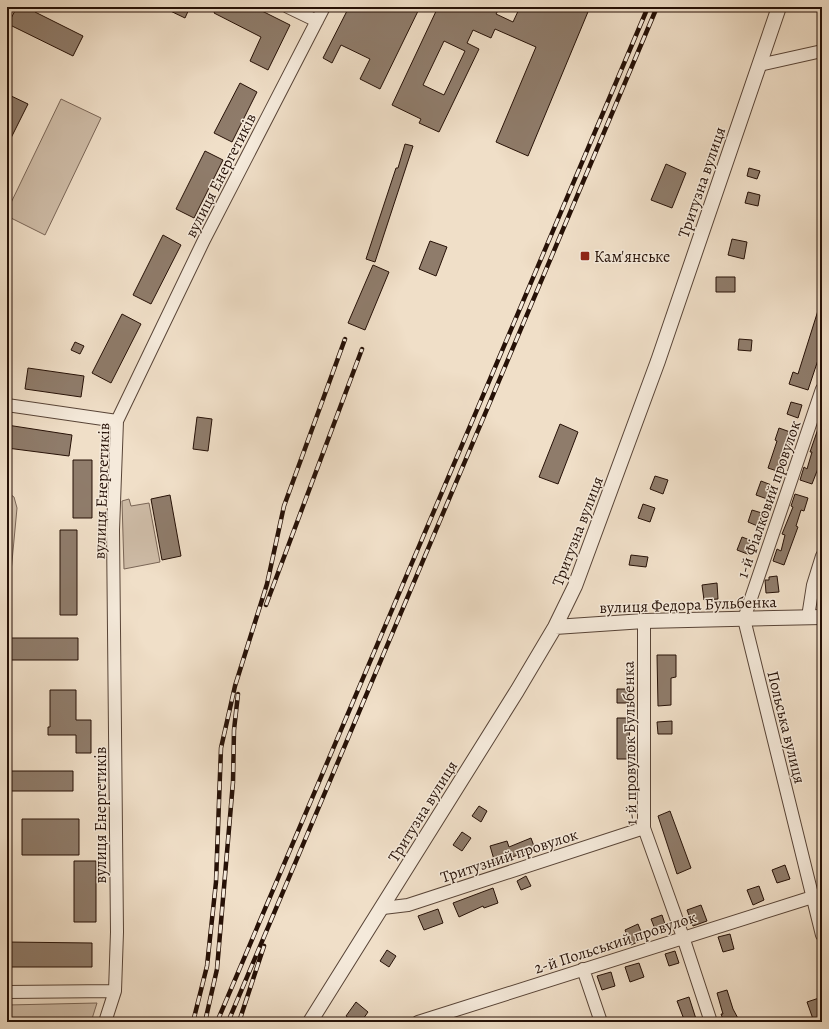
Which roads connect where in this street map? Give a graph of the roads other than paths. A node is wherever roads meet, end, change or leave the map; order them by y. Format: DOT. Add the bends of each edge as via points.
graph roads {
  1 [pos="288,7"];
  2 [pos="324,7"];
  3 [pos="778,7"];
  4 [pos="317,21"];
  5 [pos="822,51"];
  6 [pos="759,65"];
  7 [pos="822,389"];
  8 [pos="7,405"];
  9 [pos="117,421"];
  10 [pos="822,556"];
  11 [pos="808,617"];
  12 [pos="822,617"];
  13 [pos="744,619"];
  14 [pos="644,621"];
  15 [pos="555,627"];
  16 [pos="644,828"];
  17 [pos="817,895"];
  18 [pos="382,908"];
  19 [pos="822,935"];
  20 [pos="683,937"];
  21 [pos="583,969"];
  22 [pos="115,991"];
  23 [pos="7,992"];
  24 [pos="105,1022"];
  25 [pos="310,1022"];
  26 [pos="418,1022"];
  27 [pos="601,1022"];
  28 [pos="710,1022"];
  1 -- 4 [label="street"];
  2 -- 4 [label="street, вулиця Енергетиків"];
  3 -- 6 [label="street, Тритузна вулиця"];
  4 -- 9 [label="street, вулиця Енергетиків" via="204,240"];
  5 -- 6 [label="street"];
  6 -- 15 [label="street, Тритузна вулиця" via="658,362 593,543 576,586"];
  7 -- 13 [label="street, 1-й Фіалковий провулок"];
  8 -- 9 [label="street"];
  9 -- 22 [label="street, вулиця Енергетиків" via="113,530 117,932"];
  10 -- 11 [label="street" via="813,585"];
  11 -- 12 [label="street, вулиця Федора Бульбенка"];
  11 -- 13 [label="street, вулиця Федора Бульбенка"];
  13 -- 14 [label="street, вулиця Федора Бульбенка"];
  13 -- 17 [label="street, Польська вулиця"];
  14 -- 15 [label="street, вулиця Федора Бульбенка"];
  14 -- 16 [label="street, 1-й провулок Бульбенка"];
  15 -- 18 [label="street, Тритузна вулиця"];
  16 -- 18 [label="street, Тритузний провулок" via="408,905"];
  16 -- 20 [label="street, 1-й провулок Бульбенка"];
  17 -- 19 [label="street, Польська вулиця"];
  17 -- 20 [label="street, 2-й Польський провулок"];
  18 -- 25 [label="street, Тритузна вулиця"];
  20 -- 21 [label="street, 2-й Польський провулок"];
  20 -- 28 [label="street, 1-й провулок Бульбенка"];
  21 -- 26 [label="street, 2-й Польський провулок"];
  21 -- 27 [label="street"];
  22 -- 23 [label="street"];
  22 -- 24 [label="street, вулиця Енергетиків"];
}
